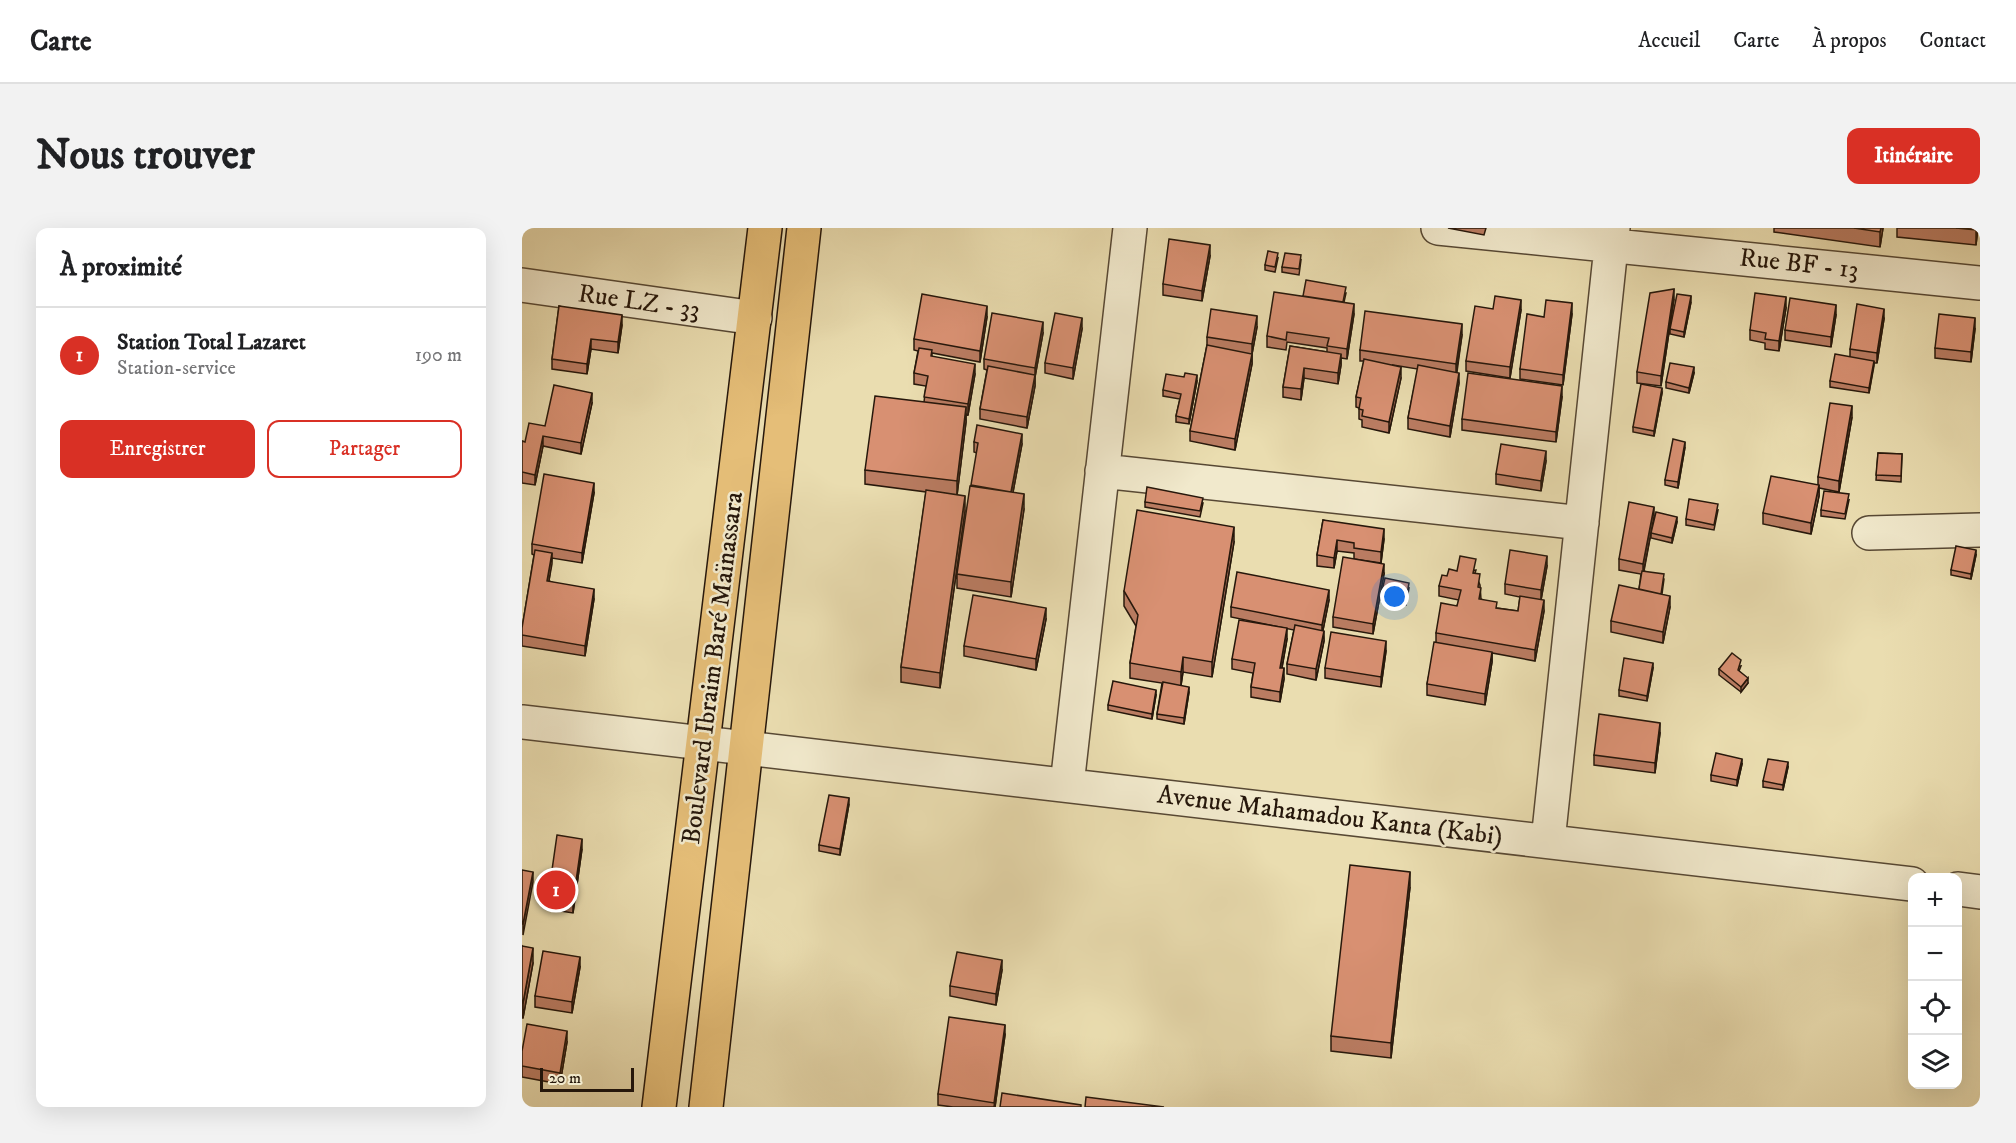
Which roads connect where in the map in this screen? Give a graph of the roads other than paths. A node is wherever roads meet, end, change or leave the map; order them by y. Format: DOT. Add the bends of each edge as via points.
graph roads {
  1 [pos="765,228"];
  2 [pos="804,228"];
  3 [pos="1130,228"];
  4 [pos="1438,228"];
  5 [pos="1612,237"];
  6 [pos="1980,283"];
  7 [pos="522,285"];
  8 [pos="755,318"];
  9 [pos="1102,471"];
  10 [pos="1582,523"];
  11 [pos="1980,530"];
  12 [pos="1869,533"];
  13 [pos="522,722"];
  14 [pos="704,743"];
  15 [pos="747,748"];
  16 [pos="1067,785"];
  17 [pos="1548,842"];
  18 [pos="1908,884"];
  19 [pos="1962,890"];
  20 [pos="1980,892"];
  21 [pos="659,1107"];
  22 [pos="706,1107"];
  1 -- 8 [label="main road, Boulevard Ibraim Baré Maïnassara"];
  2 -- 15 [label="main road, Boulevard Ibraim Baré Maïnassara"];
  3 -- 9 [label="street"];
  4 -- 5 [label="street, Rue BF - 13"];
  5 -- 6 [label="street, Rue BF - 13"];
  5 -- 10 [label="street"];
  7 -- 8 [label="street, Rue LZ - 33"];
  8 -- 14 [label="main road, Boulevard Ibraim Baré Maïnassara"];
  9 -- 10 [label="street"];
  9 -- 16 [label="street"];
  10 -- 17 [label="street"];
  11 -- 12 [label="street"];
  13 -- 14 [label="street, Avenue Mahamadou Kanta (Kabi)"];
  14 -- 15 [label="street, Avenue Mahamadou Kanta (Kabi)"];
  14 -- 21 [label="main road, Boulevard Ibraim Baré Maïnassara"];
  15 -- 16 [label="street, Avenue Mahamadou Kanta (Kabi)"];
  15 -- 22 [label="main road, Boulevard Ibraim Baré Maïnassara"];
  16 -- 17 [label="street, Avenue Mahamadou Kanta (Kabi)"];
  17 -- 18 [label="street, Avenue Mahamadou Kanta (Kabi)"];
  19 -- 20 [label="street"];
}
